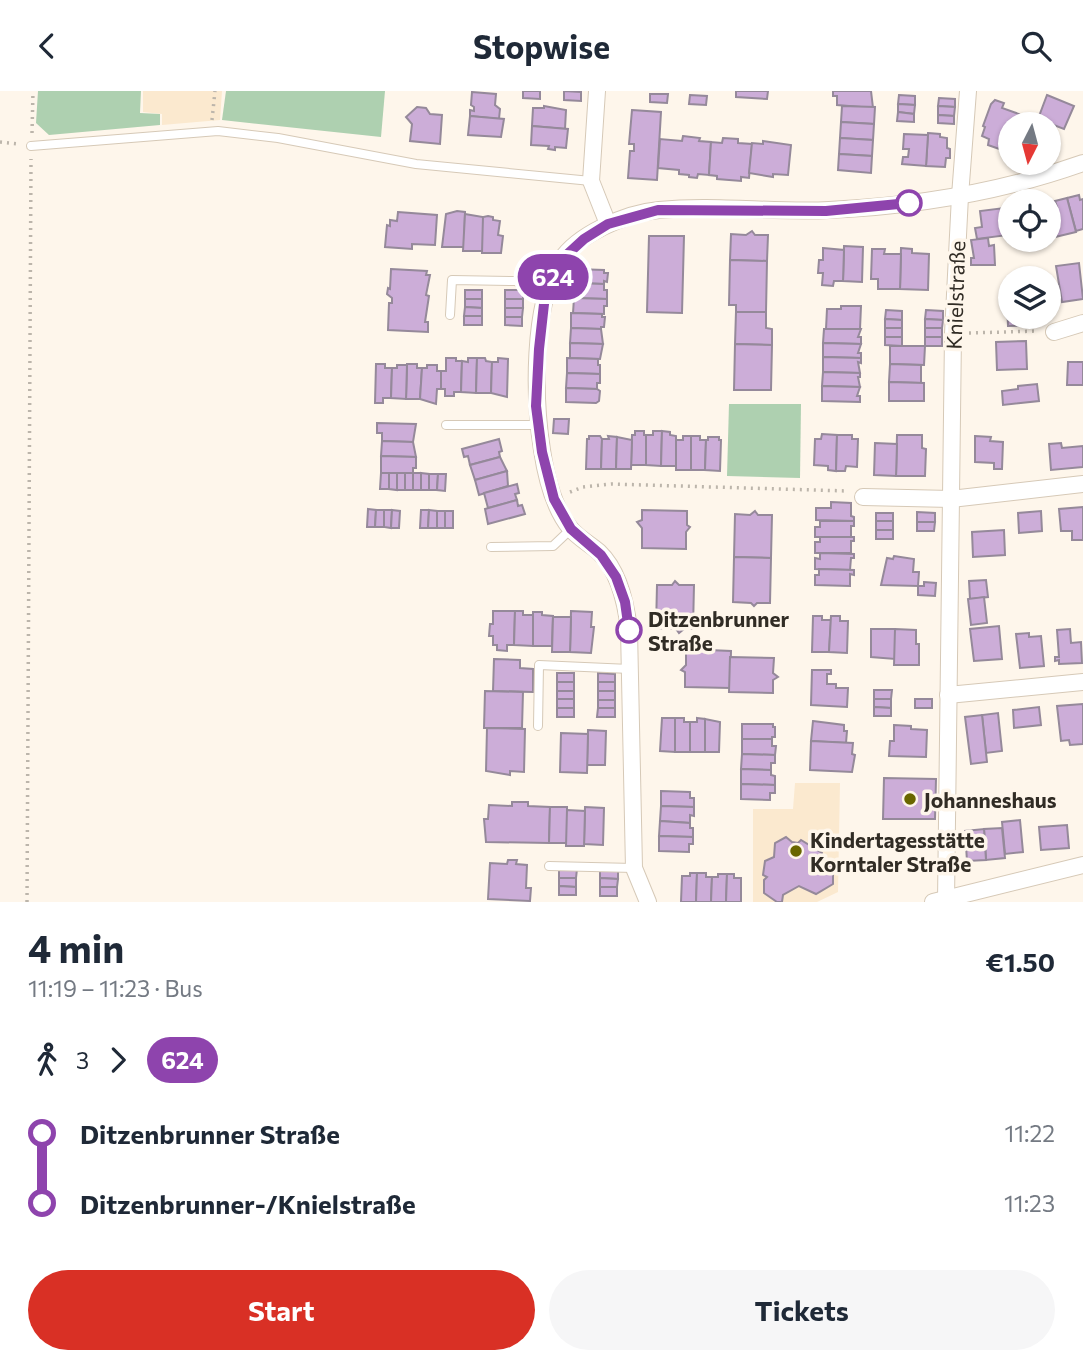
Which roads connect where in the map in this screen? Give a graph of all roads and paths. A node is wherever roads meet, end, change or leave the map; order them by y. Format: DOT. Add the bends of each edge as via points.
graph roads {
  1 [pos="33,91"];
  2 [pos="215,91"];
  3 [pos="597,91"];
  4 [pos="968,91"];
  5 [pos="211,131"];
  6 [pos="0,142"];
  7 [pos="31,146"];
  8 [pos="1083,163"];
  9 [pos="591,181"];
  10 [pos="960,196"];
  11 [pos="608,224"];
  12 [pos="548,288"];
  13 [pos="450,315"];
  14 [pos="1083,323"];
  15 [pos="1054,332"];
  16 [pos="953,334"];
  17 [pos="446,425"];
  18 [pos="538,425"];
  19 [pos="1083,484"];
  20 [pos="863,497"];
  21 [pos="554,499"];
  22 [pos="951,499"];
  23 [pos="571,529"];
  24 [pos="491,547"];
  25 [pos="630,669"];
  26 [pos="1083,682"];
  27 [pos="948,695"];
  28 [pos="538,726"];
  29 [pos="1083,865"];
  30 [pos="549,866"];
  31 [pos="634,868"];
  32 [pos="942,901"];
  33 [pos="27,902"];
  34 [pos="648,902"];
  1 -- 7 [label="path"];
  2 -- 5 [label="path"];
  3 -- 9 [label="street"];
  4 -- 10 [label="street, Knielstraße"];
  5 -- 7 [label="lane"];
  5 -- 9 [label="lane" via="278,138 416,165"];
  6 -- 7 [label="path"];
  7 -- 33 [label="path"];
  8 -- 10 [label="street"];
  9 -- 11 [label="street"];
  10 -- 11 [label="street" via="826,211 658,210"];
  10 -- 16 [label="street, Knielstraße"];
  11 -- 12 [label="street" via="560,261"];
  12 -- 13 [label="lane" via="515,281 452,280"];
  12 -- 18 [label="street" via="539,349"];
  14 -- 15 [label="street"];
  15 -- 16 [label="path"];
  16 -- 22 [label="street, Knielstraße"];
  17 -- 18 [label="lane"];
  18 -- 21 [label="street"];
  19 -- 22 [label="street"];
  20 -- 21 [label="path" via="847,491 611,484 583,487"];
  20 -- 22 [label="street"];
  21 -- 23 [label="street"];
  22 -- 27 [label="street, Knielstraße"];
  23 -- 24 [label="lane" via="553,546"];
  23 -- 25 [label="street" via="601,555 616,577 628,617"];
  25 -- 28 [label="lane" via="539,665"];
  25 -- 31 [label="street"];
  26 -- 27 [label="street"];
  27 -- 32 [label="street, Knielstraße"];
  29 -- 32 [label="street"];
  30 -- 31 [label="lane"];
  31 -- 34 [label="street"];
}
